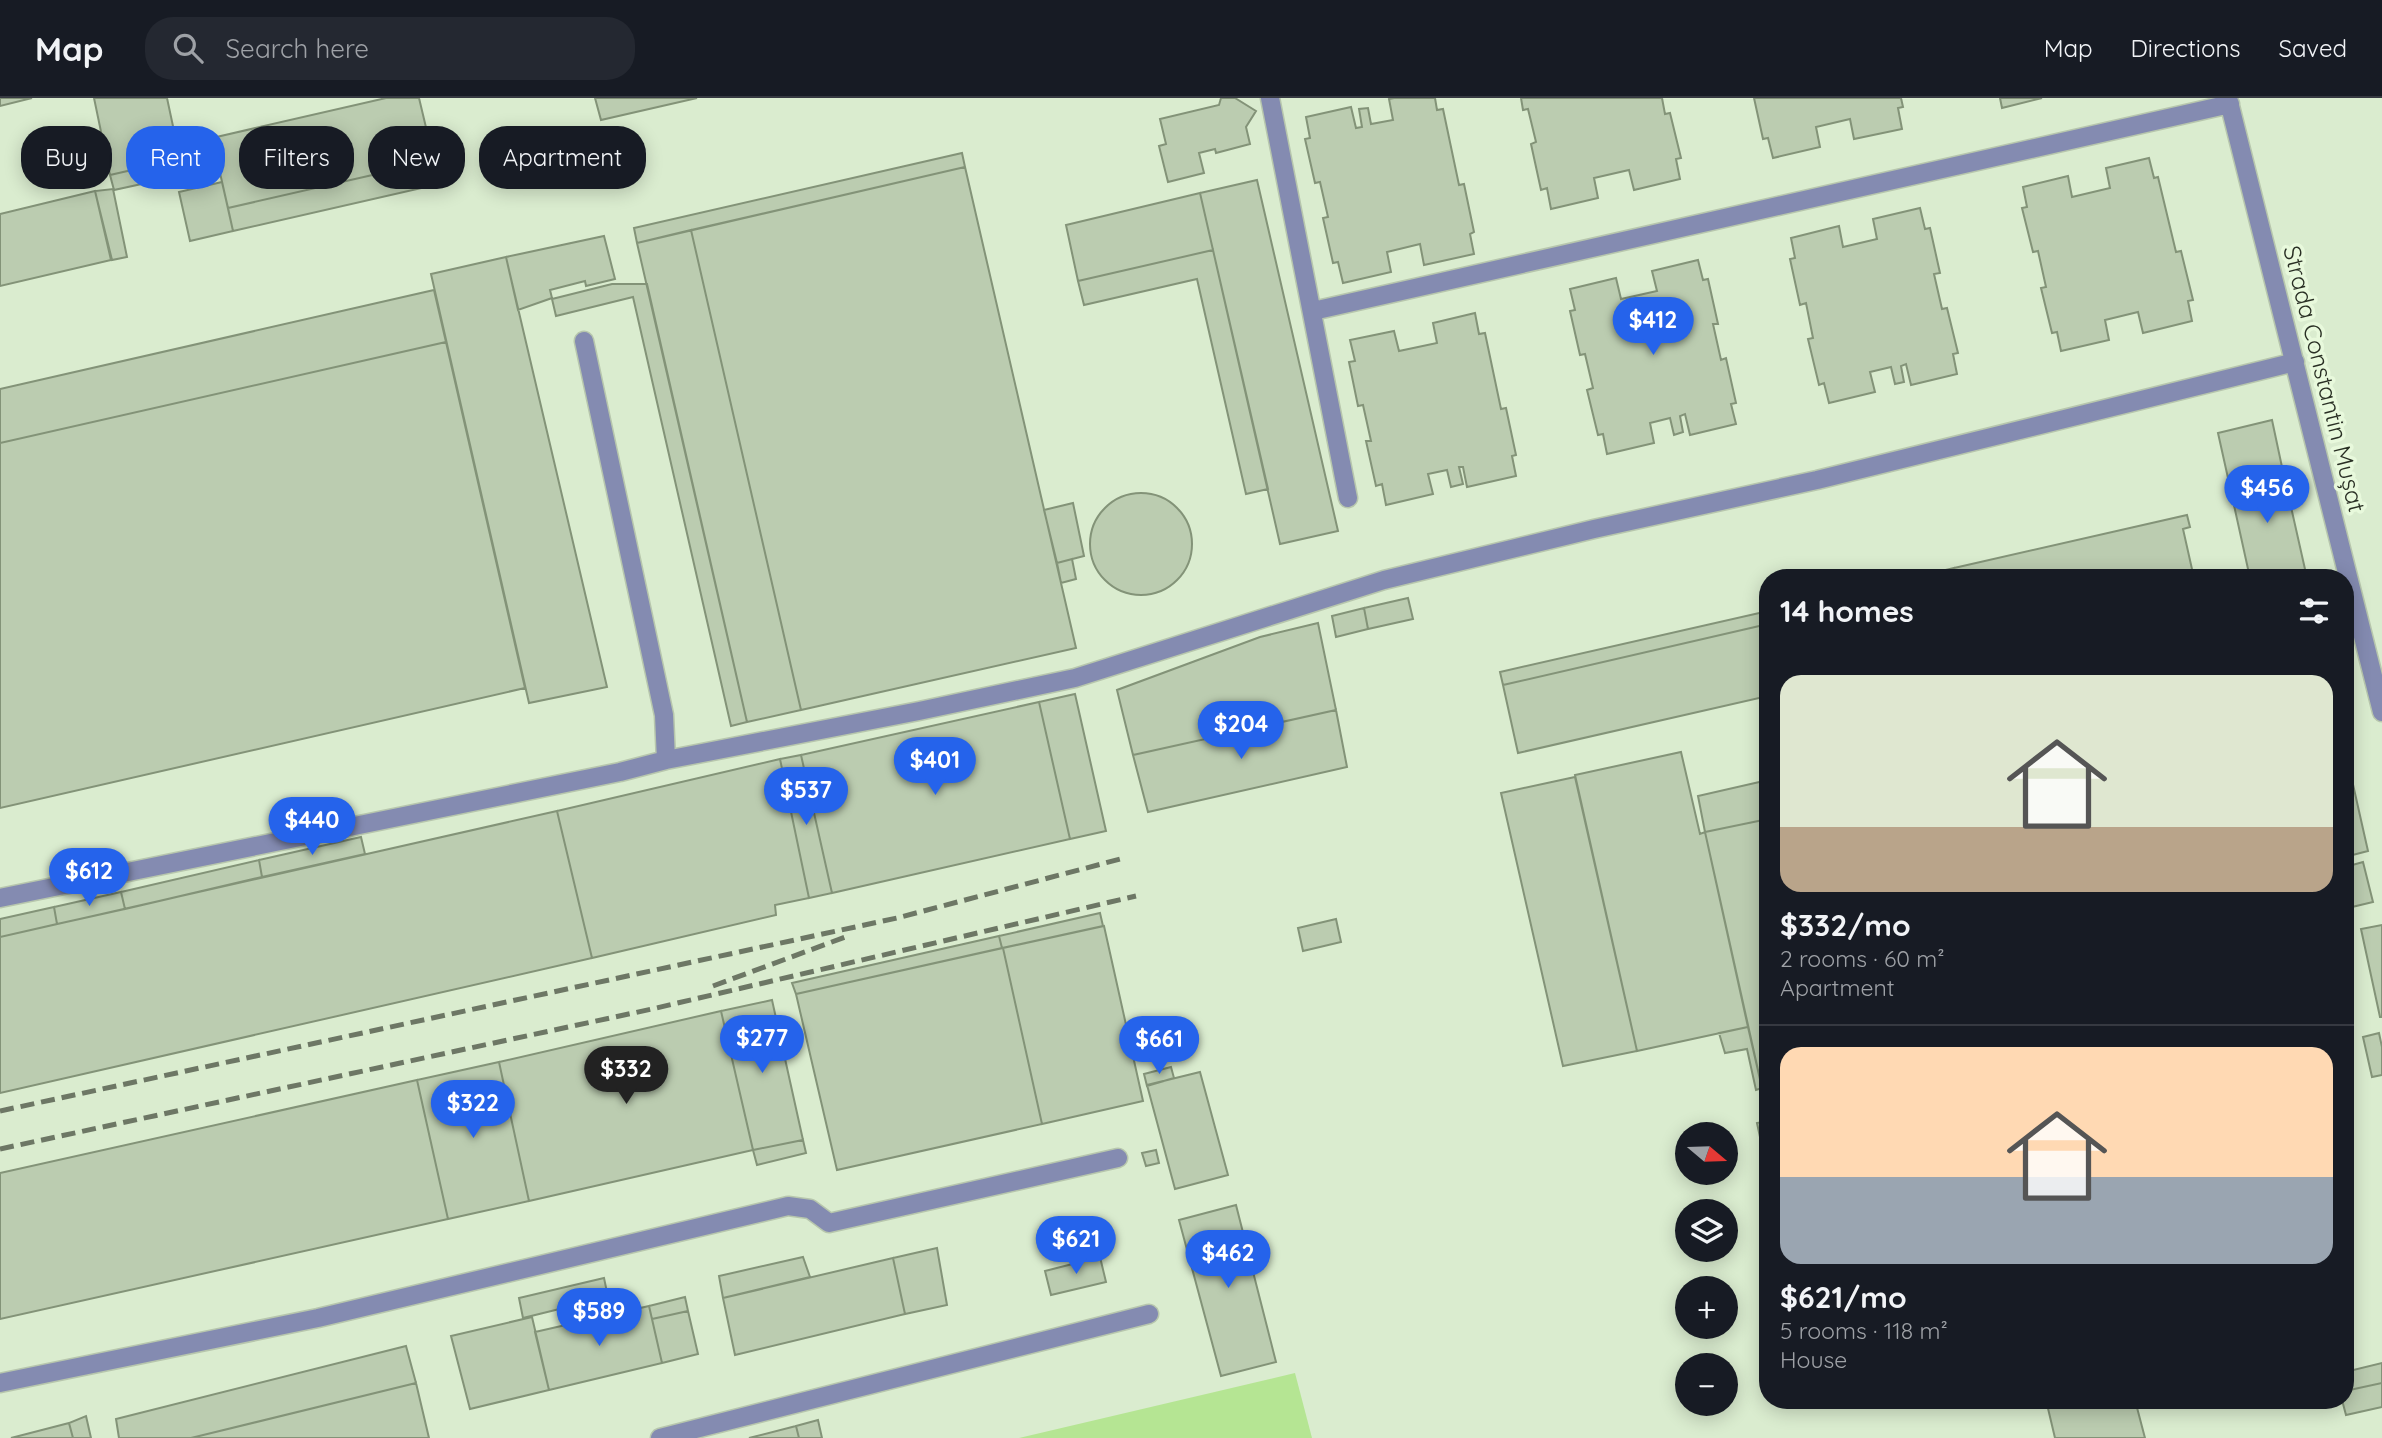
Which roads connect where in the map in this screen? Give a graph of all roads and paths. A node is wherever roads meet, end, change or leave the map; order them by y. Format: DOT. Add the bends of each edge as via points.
graph roads {
  1 [pos="1270,98"];
  2 [pos="2229,101"];
  3 [pos="1313,311"];
  4 [pos="584,341"];
  5 [pos="2295,362"];
  6 [pos="1348,498"];
  7 [pos="2346,569"];
  8 [pos="2354,599"];
  9 [pos="2382,712"];
  10 [pos="666,760"];
  11 [pos="0,898"];
  12 [pos="1118,1158"];
  13 [pos="1149,1314"];
  14 [pos="0,1383"];
  15 [pos="660,1438"];
  1 -- 3 [label="street"];
  2 -- 3 [label="street"];
  2 -- 5 [label="street, Strada Constantin Mușat"];
  3 -- 6 [label="street"];
  4 -- 10 [label="street" via="664,715"];
  5 -- 7 [label="street, Strada Constantin Mușat"];
  5 -- 10 [label="street" via="1817,480 1384,580 1075,678"];
  8 -- 9 [label="street, Strada Constantin Mușat"];
  10 -- 11 [label="street"];
  12 -- 14 [label="street" via="829,1223 810,1209 788,1206 318,1318"];
  13 -- 15 [label="street"];
}
